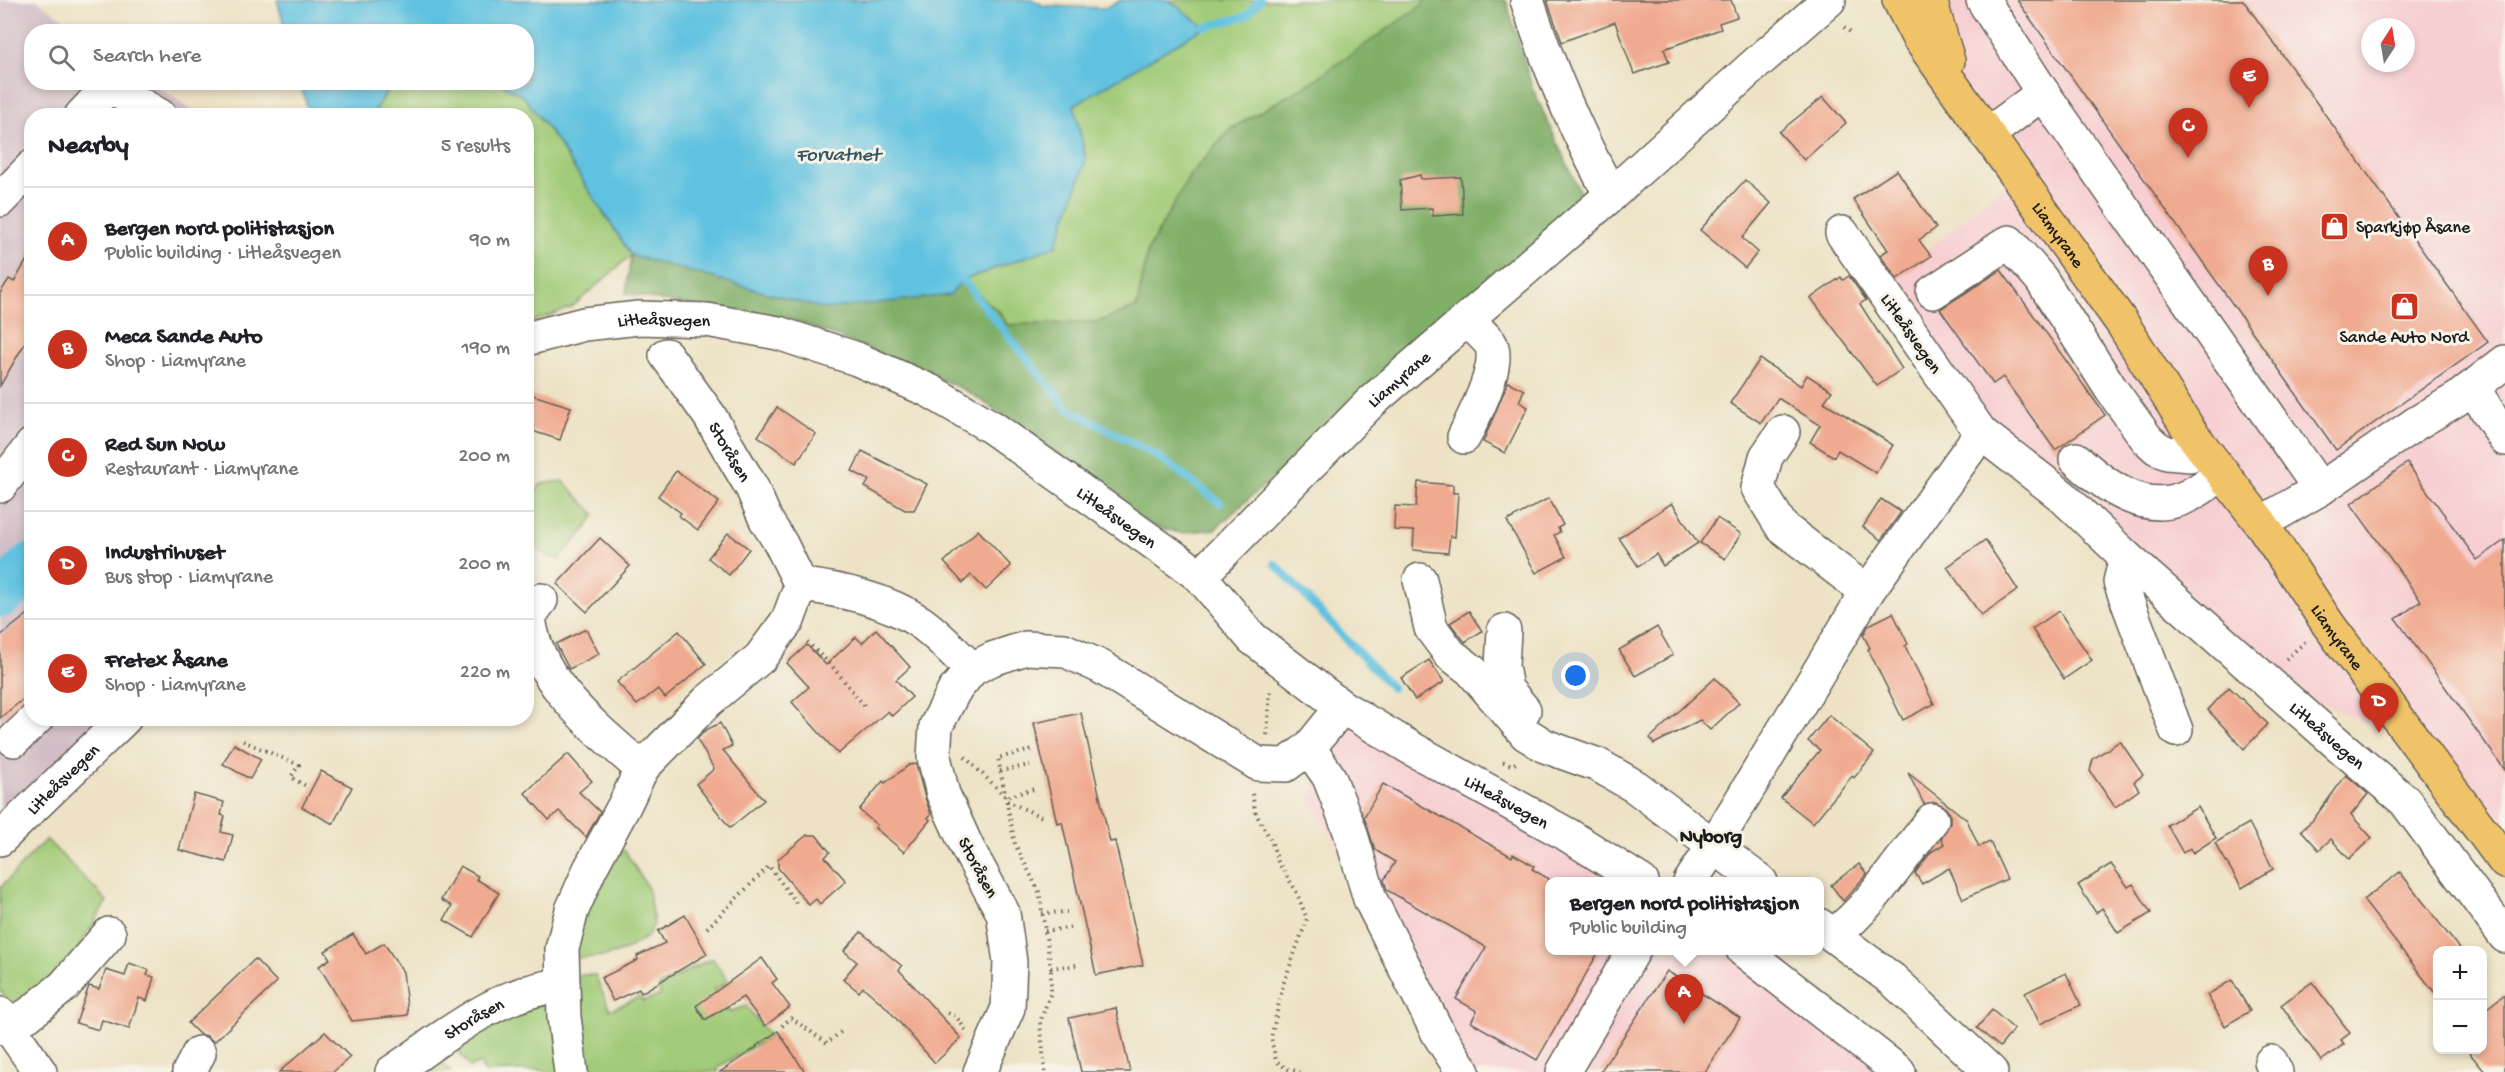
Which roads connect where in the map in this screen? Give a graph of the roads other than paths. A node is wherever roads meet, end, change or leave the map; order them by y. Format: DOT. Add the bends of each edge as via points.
graph roads {
  1 [pos="1527,0"];
  2 [pos="1792,0"];
  3 [pos="1829,0"];
  4 [pos="1899,0"];
  5 [pos="1930,0"];
  6 [pos="1983,0"];
  7 [pos="1751,68"];
  8 [pos="105,90"];
  9 [pos="116,90"];
  10 [pos="2043,93"];
  11 [pos="1960,97"];
  12 [pos="88,108"];
  13 [pos="146,108"];
  14 [pos="1987,135"];
  15 [pos="24,175"];
  16 [pos="1611,195"];
  17 [pos="0,200"];
  18 [pos="1842,232"];
  19 [pos="1933,292"];
  20 [pos="1467,320"];
  21 [pos="534,337"];
  22 [pos="666,355"];
  23 [pos="2505,362"];
  24 [pos="2470,389"];
  25 [pos="1783,432"];
  26 [pos="1981,433"];
  27 [pos="2192,433"];
  28 [pos="1464,437"];
  29 [pos="2505,439"];
  30 [pos="24,455"];
  31 [pos="2076,459"];
  32 [pos="2223,473"];
  33 [pos="0,486"];
  34 [pos="2320,489"];
  35 [pos="2261,523"];
  36 [pos="2126,556"];
  37 [pos="1200,576"];
  38 [pos="1420,580"];
  39 [pos="801,585"];
  40 [pos="1868,592"];
  41 [pos="541,600"];
  42 [pos="534,609"];
  43 [pos="1504,631"];
  44 [pos="534,640"];
  45 [pos="972,669"];
  46 [pos="1342,707"];
  47 [pos="116,726"];
  48 [pos="2176,730"];
  49 [pos="1309,748"];
  50 [pos="1558,751"];
  51 [pos="642,769"];
  52 [pos="1932,820"];
  53 [pos="5,823"];
  54 [pos="1713,847"];
  55 [pos="2505,862"];
  56 [pos="1634,877"];
  57 [pos="1693,877"];
  58 [pos="1754,877"];
  59 [pos="1826,930"];
  60 [pos="110,934"];
  61 [pos="2505,936"];
  62 [pos="1632,955"];
  63 [pos="1748,955"];
  64 [pos="563,985"];
  65 [pos="3,1022"];
  66 [pos="40,1072"];
  67 [pos="392,1072"];
  68 [pos="571,1072"];
  69 [pos="980,1072"];
  70 [pos="1463,1072"];
  71 [pos="1563,1072"];
  72 [pos="1899,1072"];
  73 [pos="1991,1072"];
  1 -- 16 [label="street" via="1561,95"];
  2 -- 7 [label="street, Liamyrane"];
  3 -- 7 [label="street, Liamyrane"];
  4 -- 11 [label="main road, Liamyrane" via="1918,37"];
  5 -- 11 [label="main road, Liamyrane"];
  6 -- 10 [label="street"];
  7 -- 16 [label="street, Liamyrane"];
  8 -- 12 [label="street"];
  9 -- 13 [label="street"];
  10 -- 14 [label="street"];
  10 -- 34 [label="street"];
  11 -- 14 [label="main road, Liamyrane"];
  14 -- 27 [label="main road, Liamyrane" via="2122,323"];
  15 -- 17 [label="street"];
  16 -- 20 [label="street, Liamyrane"];
  18 -- 26 [label="street, Litleåsvegen"];
  19 -- 27 [label="street" via="2009,242 2041,279 2104,380 2147,439 2167,453 2190,455"];
  20 -- 28 [label="street" via="1491,344 1495,356"];
  20 -- 37 [label="street, Liamyrane" via="1370,403"];
  21 -- 37 [label="street, Litleåsvegen" via="584,324 639,318 707,320 778,333 857,359 930,391 993,428"];
  22 -- 39 [label="street, Storåsen" via="709,415 752,488"];
  23 -- 24 [label="street"];
  24 -- 29 [label="street"];
  24 -- 34 [label="street"];
  25 -- 40 [label="street" via="1766,457 1758,488 1782,527"];
  26 -- 36 [label="street, Litleåsvegen" via="2061,495"];
  26 -- 40 [label="street"];
  27 -- 32 [label="main road, Liamyrane"];
  30 -- 33 [label="street"];
  31 -- 32 [label="street" via="2110,488 2142,501 2168,503"];
  32 -- 35 [label="main road, Liamyrane"];
  34 -- 35 [label="street"];
  35 -- 55 [label="main road, Liamyrane" via="2328,624"];
  36 -- 48 [label="street" via="2120,582"];
  36 -- 61 [label="street, Litleåsvegen" via="2405,801"];
  37 -- 46 [label="street, Litleåsvegen" via="1252,638"];
  38 -- 50 [label="street" via="1431,628 1450,654 1471,670 1526,734"];
  39 -- 45 [label="street" via="877,602 920,622"];
  39 -- 51 [label="street" via="788,620 760,658 708,701"];
  40 -- 54 [label="street"];
  41 -- 42 [label="street"];
  43 -- 50 [label="street" via="1502,666 1506,689 1533,720 1558,734"];
  44 -- 51 [label="street" via="550,677 600,732"];
  45 -- 49 [label="street, Storåsen" via="1026,648 1064,650 1101,667 1258,764 1286,765"];
  45 -- 69 [label="street, Storåsen" via="954,691 936,726 934,756 943,794 1003,914 1010,962 1008,1008"];
  46 -- 49 [label="street"];
  46 -- 56 [label="street, Litleåsvegen" via="1568,835"];
  47 -- 53 [label="street, Litleåsvegen"];
  49 -- 70 [label="street" via="1329,777 1370,899 1438,1033"];
  50 -- 54 [label="street" via="1598,765 1636,787"];
  51 -- 64 [label="street" via="572,910 562,949"];
  52 -- 59 [label="street" via="1845,927"];
  54 -- 57 [label="street"];
  54 -- 58 [label="street"];
  59 -- 73 [label="street" via="1893,980"];
  60 -- 65 [label="street" via="64,986 28,1016"];
  62 -- 71 [label="street"];
  63 -- 72 [label="street"];
  64 -- 67 [label="street, Storåsen" via="540,987 480,1013"];
  64 -- 68 [label="street"];
  65 -- 66 [label="street"];
}
